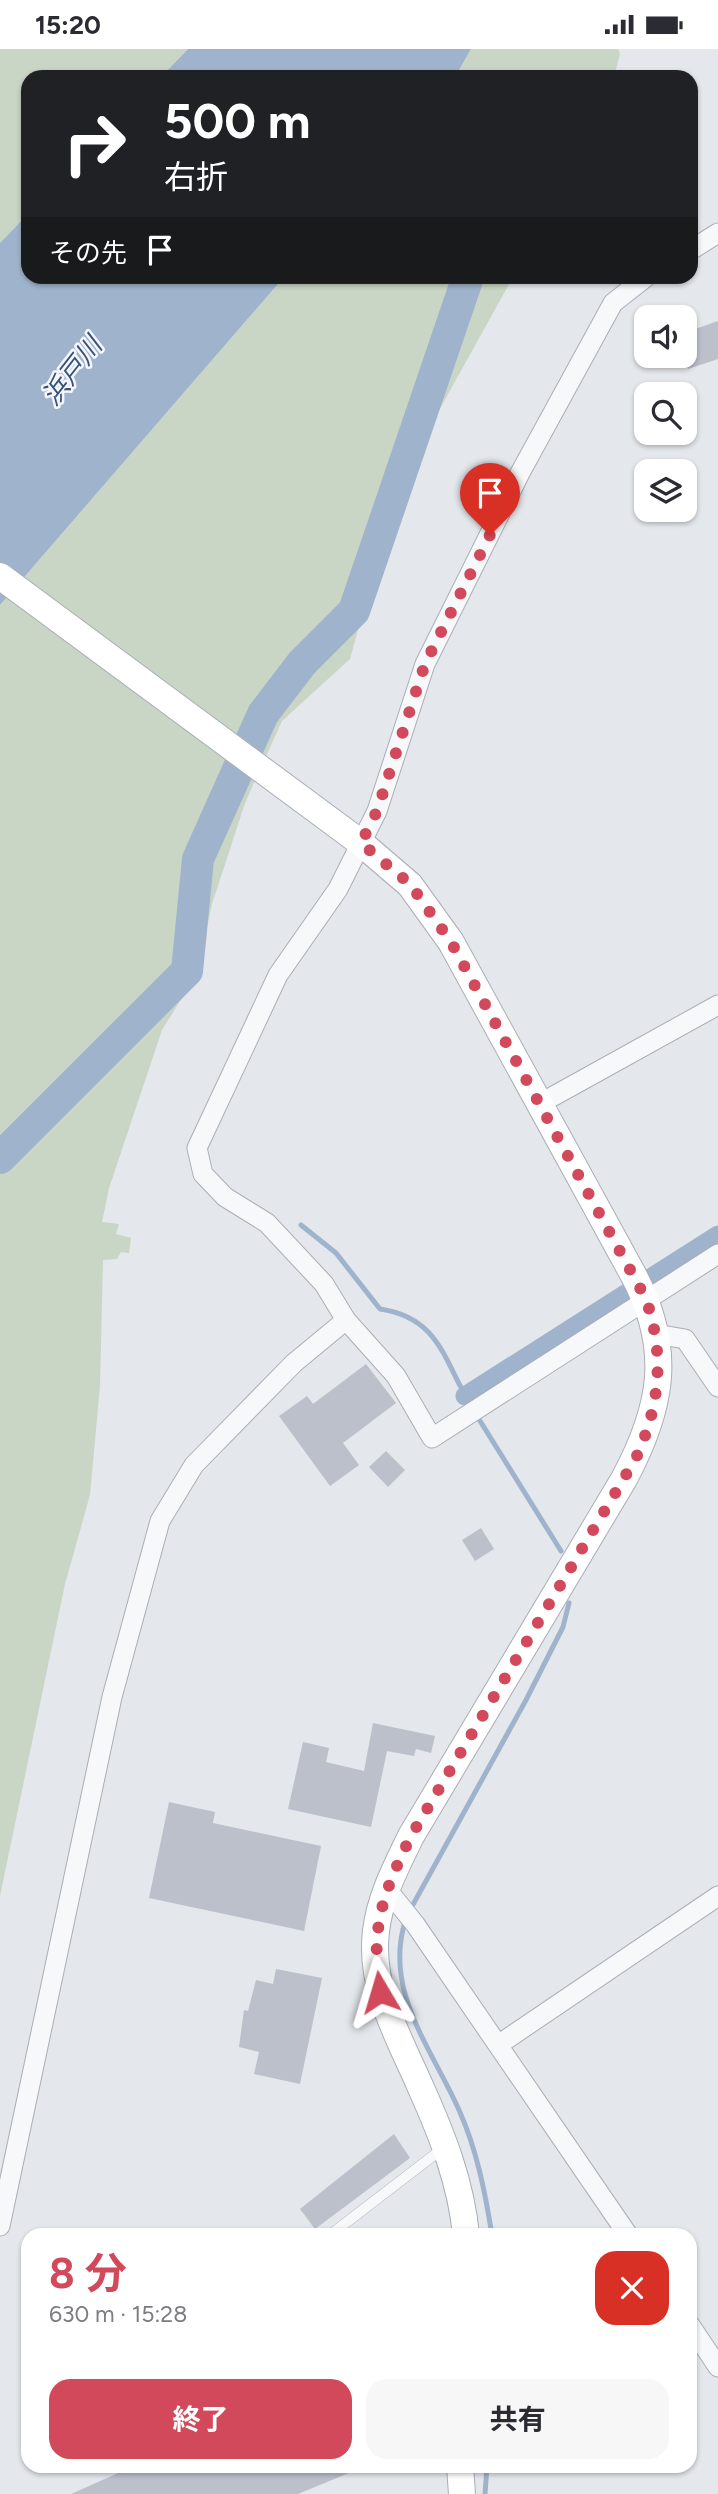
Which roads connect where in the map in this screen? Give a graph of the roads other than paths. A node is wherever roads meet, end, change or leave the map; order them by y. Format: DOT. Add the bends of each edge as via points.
graph roads {
  1 [pos="718,233"];
  2 [pos="698,246"];
  3 [pos="637,284"];
  4 [pos="0,576"];
  5 [pos="361,843"];
  6 [pos="718,1005"];
  7 [pos="541,1103"];
  8 [pos="718,1254"];
  9 [pos="646,1299"];
  10 [pos="346,1320"];
  11 [pos="656,1334"];
  12 [pos="718,1387"];
  13 [pos="718,1896"];
  14 [pos="395,1897"];
  15 [pos="498,2045"];
  16 [pos="446,2146"];
  17 [pos="0,2226"];
  18 [pos="339,2228"];
  19 [pos="465,2228"];
  20 [pos="623,2228"];
  21 [pos="697,2336"];
  22 [pos="718,2367"];
  23 [pos="460,2473"];
  24 [pos="461,2494"];
  1 -- 2 [label="street"];
  3 -- 5 [label="street" via="613,303 520,473 425,664 377,811"];
  4 -- 5 [label="street"];
  5 -- 7 [label="street" via="410,884 430,911"];
  5 -- 10 [label="street" via="338,889 278,975 197,1149 204,1174 225,1197 267,1223 324,1284"];
  6 -- 7 [label="street"];
  7 -- 9 [label="street"];
  8 -- 9 [label="street"];
  9 -- 10 [label="street" via="432,1438 396,1376"];
  9 -- 11 [label="street"];
  10 -- 17 [label="street" via="294,1363 194,1465 160,1521 112,1697"];
  11 -- 12 [label="street" via="685,1339"];
  11 -- 14 [label="street" via="660,1356 653,1418 636,1458 411,1836"];
  13 -- 15 [label="street"];
  14 -- 15 [label="street"];
  14 -- 16 [label="street" via="376,1933 380,1992"];
  15 -- 20 [label="street"];
  16 -- 18 [label="lane"];
  16 -- 19 [label="street"];
  21 -- 22 [label="street"];
  23 -- 24 [label="street"];
}
